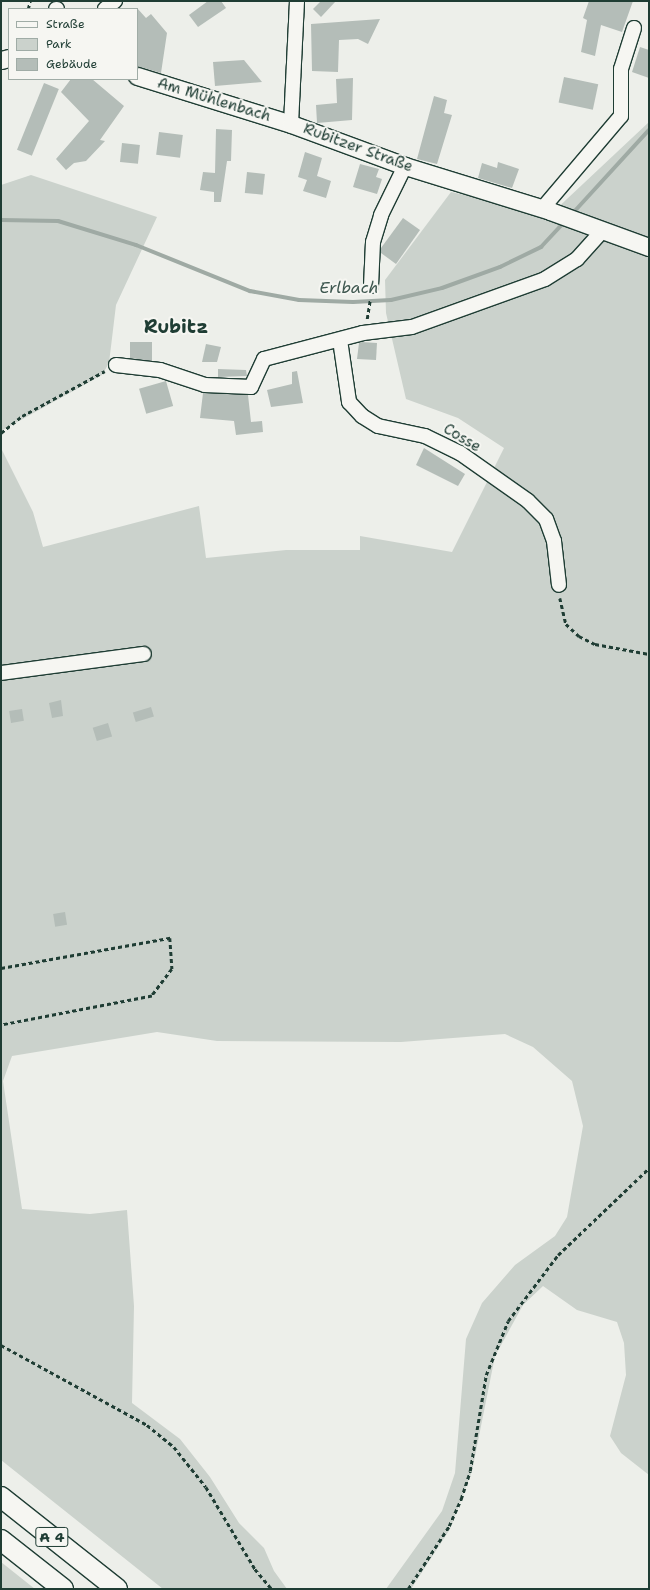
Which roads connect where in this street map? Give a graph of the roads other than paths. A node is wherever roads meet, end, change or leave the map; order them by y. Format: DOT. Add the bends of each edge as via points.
graph roads {
  1 [pos="115,1"];
  2 [pos="297,1"];
  3 [pos="106,8"];
  4 [pos="634,28"];
  5 [pos="138,76"];
  6 [pos="291,124"];
  7 [pos="405,166"];
  8 [pos="546,210"];
  9 [pos="603,230"];
  10 [pos="649,247"];
  11 [pos="371,286"];
  12 [pos="340,340"];
  13 [pos="116,365"];
  14 [pos="559,585"];
  15 [pos="144,654"];
  16 [pos="1,673"];
  17 [pos="1,1498"];
  18 [pos="1,1540"];
  19 [pos="63,1589"];
  20 [pos="117,1589"];
  1 -- 3 [label="street"];
  2 -- 6 [label="street, Rubitzer Straße"];
  4 -- 8 [label="street" via="621,69 621,116"];
  5 -- 6 [label="main road, Am Mühlenbach"];
  6 -- 7 [label="main road, Rubitzer Straße"];
  7 -- 8 [label="main road, Rubitzer Straße"];
  7 -- 11 [label="street" via="381,215 373,242"];
  8 -- 9 [label="main road, Rubitzer Straße"];
  9 -- 10 [label="main road, Rubitzer Straße"];
  9 -- 12 [label="street" via="577,259 545,279 499,298 412,327"];
  12 -- 13 [label="street" via="264,359 251,387 205,385 160,370"];
  12 -- 14 [label="street, Cosse" via="349,402 362,416 378,426 425,436 460,453 528,502 546,519 554,541"];
  15 -- 16 [label="street"];
  17 -- 20 [label="highway, A 4"];
  18 -- 19 [label="highway, A 4"];
}
